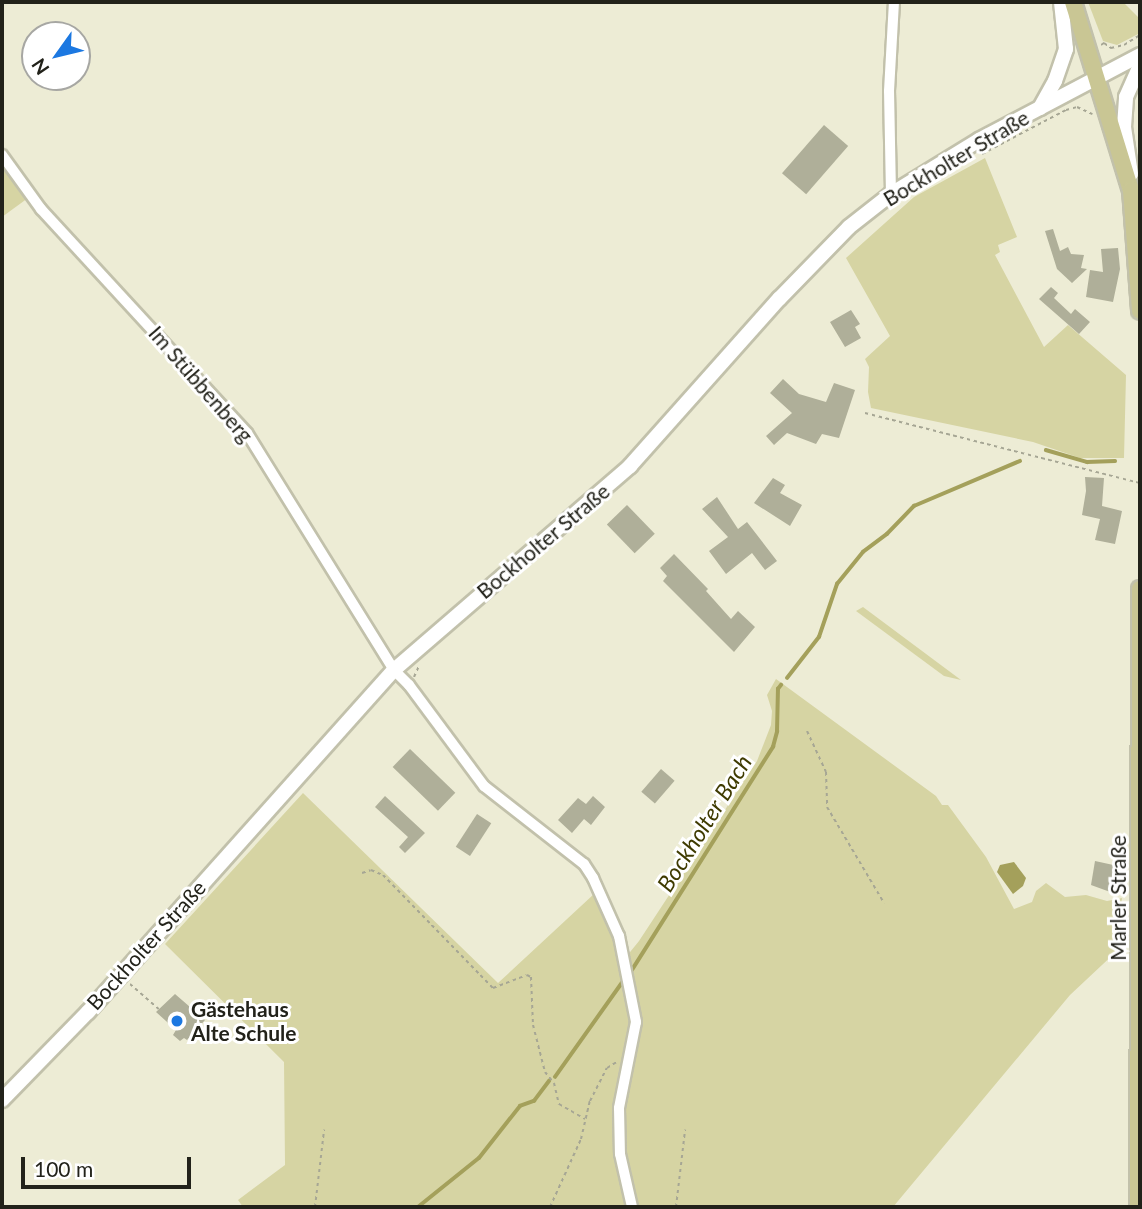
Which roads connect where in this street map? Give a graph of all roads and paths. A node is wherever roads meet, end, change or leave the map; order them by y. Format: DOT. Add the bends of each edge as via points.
graph roads {
  1 [pos="894,2"];
  2 [pos="1061,2"];
  3 [pos="1073,2"];
  4 [pos="1140,35"];
  5 [pos="1088,53"];
  6 [pos="1140,55"];
  7 [pos="1140,66"];
  8 [pos="1098,79"];
  9 [pos="1040,108"];
  10 [pos="1091,115"];
  11 [pos="2,155"];
  12 [pos="977,157"];
  13 [pos="1131,190"];
  14 [pos="891,194"];
  15 [pos="1140,311"];
  16 [pos="865,414"];
  17 [pos="1140,483"];
  18 [pos="1140,589"];
  19 [pos="421,664"];
  20 [pos="394,670"];
  21 [pos="409,685"];
  22 [pos="807,731"];
  23 [pos="362,873"];
  24 [pos="884,904"];
  25 [pos="126,981"];
  26 [pos="159,1009"];
  27 [pos="631,1053"];
  28 [pos="2,1100"];
  29 [pos="585,1119"];
  30 [pos="324,1130"];
  31 [pos="685,1130"];
  32 [pos="316,1207"];
  33 [pos="550,1207"];
  34 [pos="632,1207"];
  35 [pos="676,1207"];
  36 [pos="1138,1207"];
  1 -- 14 [label="street" via="889,91"];
  2 -- 9 [label="street" via="1066,49"];
  3 -- 5 [label="main road"];
  4 -- 5 [label="path" via="1124,45 1111,48 1104,43"];
  5 -- 8 [label="main road"];
  6 -- 8 [label="street, Bockholter Straße"];
  7 -- 13 [label="street" via="1126,97 1124,127"];
  8 -- 9 [label="street, Bockholter Straße"];
  8 -- 13 [label="main road"];
  9 -- 14 [label="street, Bockholter Straße"];
  10 -- 12 [label="path" via="1077,107 1066,110"];
  11 -- 20 [label="street, Im Stübbenberg" via="41,209 247,433"];
  13 -- 15 [label="main road"];
  14 -- 20 [label="street, Bockholter Straße" via="813,263 599,496"];
  16 -- 17 [label="path"];
  18 -- 36 [label="main road, Marler Straße"];
  19 -- 21 [label="path"];
  20 -- 21 [label="street, Im Stübbenberg"];
  20 -- 28 [label="street, Bockholter Straße" via="88,1012"];
  21 -- 27 [label="street, Im Stübbenberg" via="484,786 584,864 593,878 619,936 636,1022"];
  22 -- 24 [label="path" via="826,772 827,807"];
  23 -- 29 [label="path" via="371,870 383,875 494,988 531,977 533,1026 545,1072 554,1083 559,1104"];
  25 -- 26 [label="path"];
  27 -- 29 [label="path" via="607,1068"];
  27 -- 34 [label="street, Im Stübbenberg" via="619,1108 620,1154"];
  29 -- 33 [label="path" via="581,1139"];
  30 -- 32 [label="path"];
  31 -- 35 [label="path"];
}
